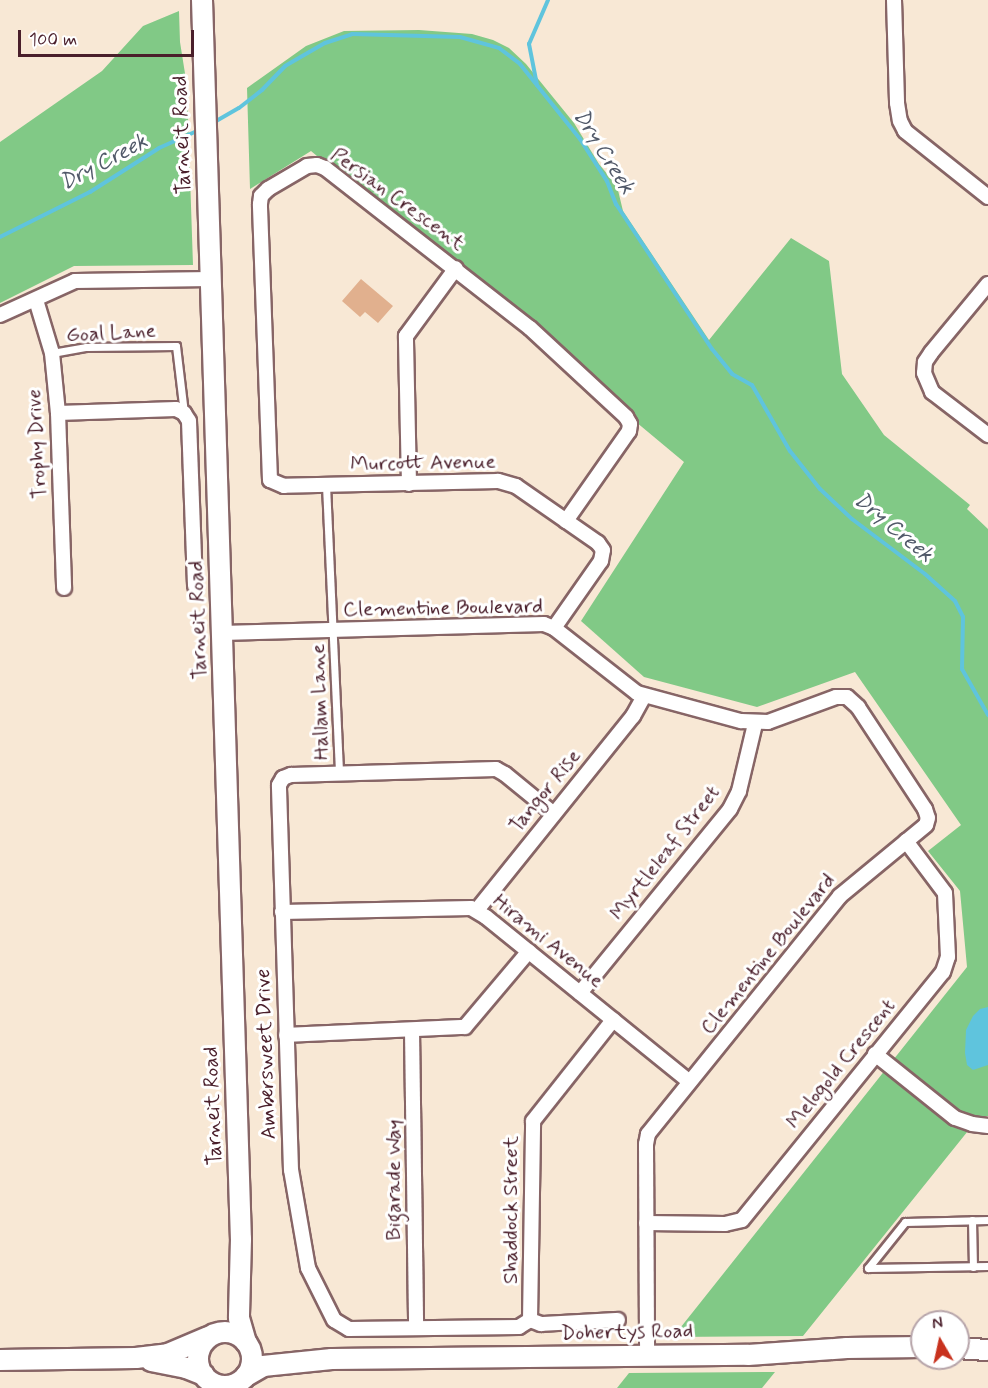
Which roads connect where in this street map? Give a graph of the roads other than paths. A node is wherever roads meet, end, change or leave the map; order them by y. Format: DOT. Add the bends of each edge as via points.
graph roads {
  1 [pos="202,0"];
  2 [pos="894,0"];
  3 [pos="988,197"];
  4 [pos="456,268"];
  5 [pos="211,279"];
  6 [pos="988,284"];
  7 [pos="36,300"];
  8 [pos="0,315"];
  9 [pos="52,353"];
  10 [pos="58,413"];
  11 [pos="184,413"];
  12 [pos="988,435"];
  13 [pos="273,483"];
  14 [pos="409,484"];
  15 [pos="326,485"];
  16 [pos="566,521"];
  17 [pos="195,586"];
  18 [pos="64,588"];
  19 [pos="554,628"];
  20 [pos="335,630"];
  21 [pos="222,633"];
  22 [pos="644,696"];
  23 [pos="755,724"];
  24 [pos="339,774"];
  25 [pos="554,814"];
  26 [pos="906,841"];
  27 [pos="477,910"];
  28 [pos="282,912"];
  29 [pos="528,951"];
  30 [pos="580,993"];
  31 [pos="614,1020"];
  32 [pos="412,1031"];
  33 [pos="286,1035"];
  34 [pos="875,1054"];
  35 [pos="690,1082"];
  36 [pos="988,1126"];
  37 [pos="972,1220"];
  38 [pos="988,1220"];
  39 [pos="646,1223"];
  40 [pos="241,1239"];
  41 [pos="988,1266"];
  42 [pos="973,1267"];
  43 [pos="530,1320"];
  44 [pos="618,1320"];
  45 [pos="416,1328"];
  46 [pos="212,1335"];
  47 [pos="248,1346"];
  48 [pos="910,1347"];
  49 [pos="970,1349"];
  50 [pos="988,1350"];
  51 [pos="647,1356"];
  52 [pos="136,1359"];
  53 [pos="332,1359"];
  54 [pos="0,1360"];
  55 [pos="243,1381"];
  56 [pos="211,1382"];
  1 -- 5 [label="street, Tarneit Road"];
  2 -- 3 [label="street" via="900,121 905,131"];
  4 -- 13 [label="street, Persian Crescent" via="325,168 307,166 261,196 269,469"];
  4 -- 14 [label="street" via="406,336"];
  4 -- 16 [label="street, Persian Crescent" via="530,328 629,421 629,431"];
  5 -- 7 [label="street" via="75,281"];
  5 -- 21 [label="street, Tarneit Road"];
  6 -- 12 [label="street" via="931,353 924,373 932,392"];
  7 -- 8 [label="street"];
  7 -- 9 [label="street, Trophy Drive"];
  9 -- 10 [label="street, Trophy Drive"];
  9 -- 11 [label="lane, Goal Lane" via="86,347 176,346"];
  10 -- 11 [label="street" via="176,409"];
  10 -- 18 [label="street, Trophy Drive"];
  11 -- 17 [label="street" via="189,421"];
  13 -- 15 [label="street, Murcott Avenue"];
  14 -- 15 [label="street, Murcott Avenue"];
  14 -- 16 [label="street, Murcott Avenue" via="498,480 516,486"];
  15 -- 20 [label="lane, Hallam Lane"];
  16 -- 19 [label="street, Murcott Avenue" via="602,546 603,556"];
  19 -- 20 [label="street, Clementine Boulevard" via="527,624"];
  19 -- 22 [label="street, Clementine Boulevard"];
  20 -- 21 [label="street, Clementine Boulevard"];
  20 -- 24 [label="lane, Hallam Lane"];
  21 -- 40 [label="street, Tarneit Road"];
  22 -- 23 [label="street, Clementine Boulevard"];
  22 -- 25 [label="street, Tangor Rise" via="633,716"];
  23 -- 26 [label="street, Clementine Boulevard" via="778,720 840,696 851,698 927,812 926,825"];
  23 -- 30 [label="street, Myrtleleaf Street" via="739,791 730,809"];
  24 -- 25 [label="street, Ambersweet Drive" via="496,769"];
  24 -- 28 [label="street, Ambersweet Drive" via="291,775 279,783"];
  25 -- 27 [label="street, Tangor Rise"];
  26 -- 34 [label="street, Melogold Crescent" via="945,893 947,964"];
  26 -- 35 [label="street, Clementine Boulevard" via="840,896"];
  27 -- 28 [label="street, Hirami Avenue" via="451,907"];
  27 -- 29 [label="street, Hirami Avenue"];
  28 -- 33 [label="street, Ambersweet Drive"];
  29 -- 30 [label="street, Hirami Avenue"];
  29 -- 32 [label="street" via="470,1024 457,1029"];
  30 -- 31 [label="street, Hirami Avenue"];
  31 -- 35 [label="street, Hirami Avenue"];
  31 -- 43 [label="street, Shaddock Street" via="533,1121"];
  32 -- 33 [label="street"];
  32 -- 45 [label="street, Bigarade Way"];
  33 -- 45 [label="street, Ambersweet Drive" via="291,1170 308,1268 340,1326"];
  34 -- 36 [label="street" via="955,1118"];
  34 -- 39 [label="street, Melogold Crescent" via="742,1220 725,1224"];
  35 -- 39 [label="street, Clementine Boulevard" via="646,1138"];
  37 -- 38 [label="lane"];
  37 -- 42 [label="lane"];
  37 -- 42 [label="lane" via="905,1222 868,1268"];
  39 -- 51 [label="street, Clementine Boulevard"];
  40 -- 46 [label="street, Tarneit Road" via="229,1301"];
  40 -- 47 [label="street, Tarneit Road" via="239,1318"];
  41 -- 42 [label="lane"];
  43 -- 44 [label="street, Ambersweet Drive" via="542,1324"];
  43 -- 45 [label="street, Ambersweet Drive" via="519,1327"];
  46 -- 47 [label="street" via="232,1333"];
  46 -- 52 [label="street" via="168,1354"];
  46 -- 56 [label="street" via="202,1343 198,1360"];
  47 -- 53 [label="street, Dohertys Road"];
  47 -- 55 [label="street" via="252,1359"];
  48 -- 51 [label="street, Dohertys Road"];
  49 -- 50 [label="street"];
  51 -- 53 [label="street, Dohertys Road"];
  52 -- 54 [label="street"];
  52 -- 56 [label="street" via="186,1368"];
  53 -- 55 [label="street, Dohertys Road" via="263,1366"];
  55 -- 56 [label="street" via="228,1385"];
}
